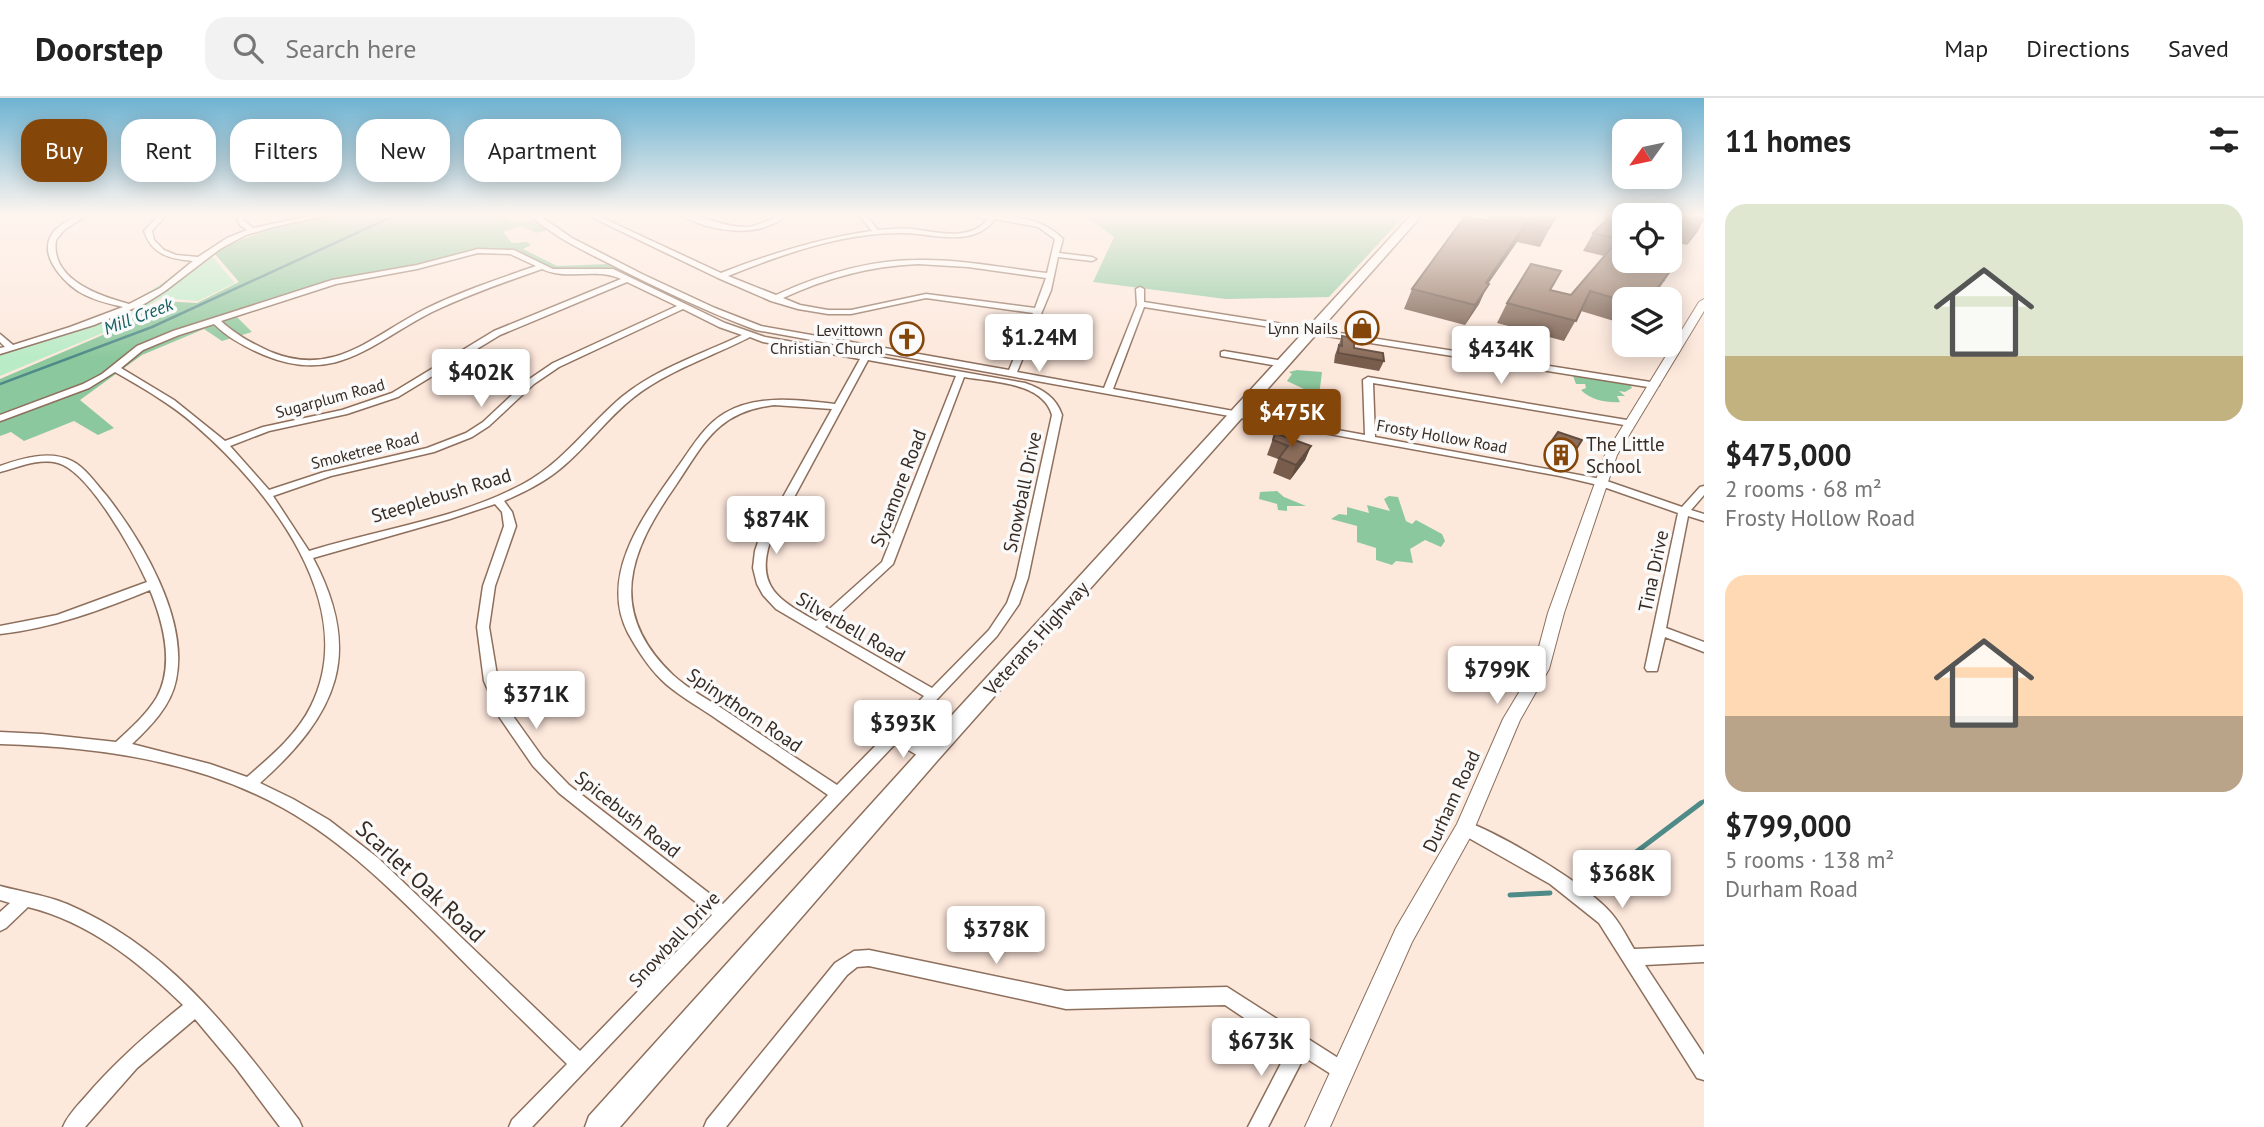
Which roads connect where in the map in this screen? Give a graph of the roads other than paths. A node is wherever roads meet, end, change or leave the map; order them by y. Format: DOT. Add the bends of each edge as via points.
graph roads {
  1 [pos="57,262"];
  2 [pos="197,262"];
  3 [pos="434,262"];
  4 [pos="531,262"];
  5 [pos="618,262"];
  6 [pos="692,262"];
  7 [pos="757,262"];
  8 [pos="929,262"];
  9 [pos="930,262"];
  10 [pos="1055,262"];
  11 [pos="1375,262"];
  12 [pos="541,267"];
  13 [pos="722,276"];
  14 [pos="1051,276"];
  15 [pos="628,279"];
  16 [pos="1140,289"];
  17 [pos="774,299"];
  18 [pos="1704,302"];
  19 [pos="1140,304"];
  20 [pos="1155,305"];
  21 [pos="684,306"];
  22 [pos="130,307"];
  23 [pos="1039,311"];
  24 [pos="215,320"];
  25 [pos="1314,330"];
  26 [pos="748,335"];
  27 [pos="0,337"];
  28 [pos="11,348"];
  29 [pos="0,351"];
  30 [pos="1224,354"];
  31 [pos="865,357"];
  32 [pos="1284,364"];
  33 [pos="114,368"];
  34 [pos="961,373"];
  35 [pos="1012,373"];
  36 [pos="1654,385"];
  37 [pos="1108,390"];
  38 [pos="837,407"];
  39 [pos="1238,414"];
  40 [pos="0,418"];
  41 [pos="1630,423"];
  42 [pos="1370,438"];
  43 [pos="224,445"];
  44 [pos="0,469"];
  45 [pos="1601,482"];
  46 [pos="1704,489"];
  47 [pos="267,494"];
  48 [pos="497,499"];
  49 [pos="1684,511"];
  50 [pos="1704,518"];
  51 [pos="306,556"];
  52 [pos="153,584"];
  53 [pos="816,628"];
  54 [pos="0,630"];
  55 [pos="1659,630"];
  56 [pos="1704,647"];
  57 [pos="1652,668"];
  58 [pos="932,694"];
  59 [pos="894,734"];
  60 [pos="0,738"];
  61 [pos="120,747"];
  62 [pos="929,755"];
  63 [pos="249,784"];
  64 [pos="837,793"];
  65 [pos="1465,828"];
  66 [pos="0,893"];
  67 [pos="24,900"];
  68 [pos="722,913"];
  69 [pos="0,923"];
  70 [pos="1704,954"];
  71 [pos="1630,957"];
  72 [pos="198,1006"];
  73 [pos="1300,1046"];
  74 [pos="580,1064"];
  75 [pos="1704,1070"];
  76 [pos="1342,1072"];
  77 [pos="73,1127"];
  78 [pos="292,1127"];
  79 [pos="520,1127"];
  80 [pos="600,1127"];
  81 [pos="714,1127"];
  82 [pos="1258,1127"];
  83 [pos="1317,1127"];
  1 -- 22 [label="street" via="76,288"];
  2 -- 22 [label="street"];
  3 -- 24 [label="street, Snowball Drive" via="346,279"];
  4 -- 12 [label="street, Snowball Drive"];
  5 -- 35 [label="street, Frosty Hollow Road" via="749,325"];
  6 -- 13 [label="street"];
  7 -- 13 [label="street"];
  8 -- 17 [label="street" via="895,263 815,282"];
  9 -- 14 [label="street"];
  10 -- 14 [label="street"];
  11 -- 25 [label="main road, Veterans Highway"];
  12 -- 15 [label="street, Snowball Drive" via="602,270"];
  12 -- 24 [label="street" via="443,304 349,356 326,363 279,361 242,342"];
  13 -- 17 [label="street"];
  14 -- 23 [label="street"];
  15 -- 21 [label="street, Snowball Drive"];
  15 -- 43 [label="street, Sugarplum Road" via="498,333 395,395 266,429"];
  16 -- 19 [label="street"];
  17 -- 23 [label="street" via="836,313 926,296"];
  18 -- 36 [label="main road, Durham Road"];
  19 -- 20 [label="street"];
  19 -- 37 [label="street"];
  20 -- 25 [label="street"];
  21 -- 26 [label="street, Snowball Drive"];
  21 -- 47 [label="street, Smoketree Road" via="556,365 469,435"];
  22 -- 28 [label="street"];
  23 -- 35 [label="street"];
  24 -- 33 [label="street, Snowball Drive" via="151,342"];
  25 -- 32 [label="main road, Veterans Highway"];
  25 -- 36 [label="street"];
  26 -- 31 [label="street, Snowball Drive"];
  26 -- 48 [label="street, Steeplebush Road" via="634,392 558,467"];
  27 -- 28 [label="street"];
  28 -- 29 [label="street"];
  30 -- 32 [label="street"];
  31 -- 34 [label="street, Snowball Drive"];
  31 -- 38 [label="street, Silverbell Road"];
  32 -- 39 [label="main road, Veterans Highway"];
  33 -- 40 [label="street, Snowball Drive" via="86,386"];
  33 -- 43 [label="street" via="156,391"];
  34 -- 53 [label="street, Sycamore Road" via="889,560"];
  34 -- 58 [label="street, Snowball Drive" via="1031,388 1050,400 1057,415 1013,604 993,633"];
  35 -- 37 [label="street, Frosty Hollow Road"];
  36 -- 41 [label="main road, Durham Road"];
  37 -- 39 [label="street, Frosty Hollow Road"];
  38 -- 53 [label="street, Silverbell Road" via="764,542 758,562 760,578 772,599"];
  38 -- 64 [label="street, Spinythorn Road" via="791,401 763,403 730,413 716,423 641,530 628,560 624,588 637,637 670,680"];
  39 -- 42 [label="street, Frosty Hollow Road"];
  39 -- 62 [label="main road, Veterans Highway"];
  41 -- 42 [label="street" via="1368,380"];
  41 -- 45 [label="main road, Durham Road"];
  42 -- 45 [label="street, Frosty Hollow Road"];
  43 -- 47 [label="street"];
  44 -- 52 [label="street" via="42,459 74,466 107,503"];
  45 -- 49 [label="street, Frosty Hollow Road"];
  45 -- 65 [label="main road, Durham Road" via="1541,669 1512,719"];
  46 -- 49 [label="street, Tina Drive"];
  47 -- 51 [label="street"];
  48 -- 51 [label="street, Steeplebush Road"];
  48 -- 68 [label="street, Spicebush Road" via="510,526 489,586 483,627 491,681 507,718 564,789"];
  49 -- 50 [label="street, Frosty Hollow Road"];
  49 -- 55 [label="street, Tina Drive"];
  51 -- 63 [label="street" via="332,621 328,675 317,709 305,727"];
  52 -- 54 [label="street" via="54,620"];
  52 -- 61 [label="street" via="173,655 170,682 155,710"];
  53 -- 58 [label="street, Silverbell Road"];
  55 -- 56 [label="street"];
  55 -- 57 [label="street, Tina Drive"];
  58 -- 59 [label="street, Snowball Drive"];
  59 -- 62 [label="street"];
  59 -- 64 [label="street, Snowball Drive"];
  60 -- 61 [label="street, Scarlet Oak Road"];
  61 -- 63 [label="street, Scarlet Oak Road"];
  62 -- 80 [label="main road, Veterans Highway"];
  63 -- 74 [label="street, Scarlet Oak Road" via="309,815 374,864"];
  64 -- 68 [label="street, Snowball Drive"];
  65 -- 71 [label="street" via="1547,872 1587,901 1605,918"];
  65 -- 76 [label="main road, Durham Road" via="1404,935"];
  66 -- 67 [label="street"];
  67 -- 69 [label="street"];
  67 -- 72 [label="street" via="60,909 131,946"];
  68 -- 74 [label="street, Snowball Drive"];
  70 -- 71 [label="street"];
  71 -- 75 [label="street"];
  72 -- 77 [label="street" via="134,1057"];
  72 -- 78 [label="street"];
  73 -- 76 [label="street"];
  73 -- 81 [label="street" via="1227,996 1066,1000 869,958 854,959 841,969"];
  73 -- 82 [label="street"];
  74 -- 79 [label="street, Snowball Drive"];
  76 -- 83 [label="main road, Durham Road"];
}
